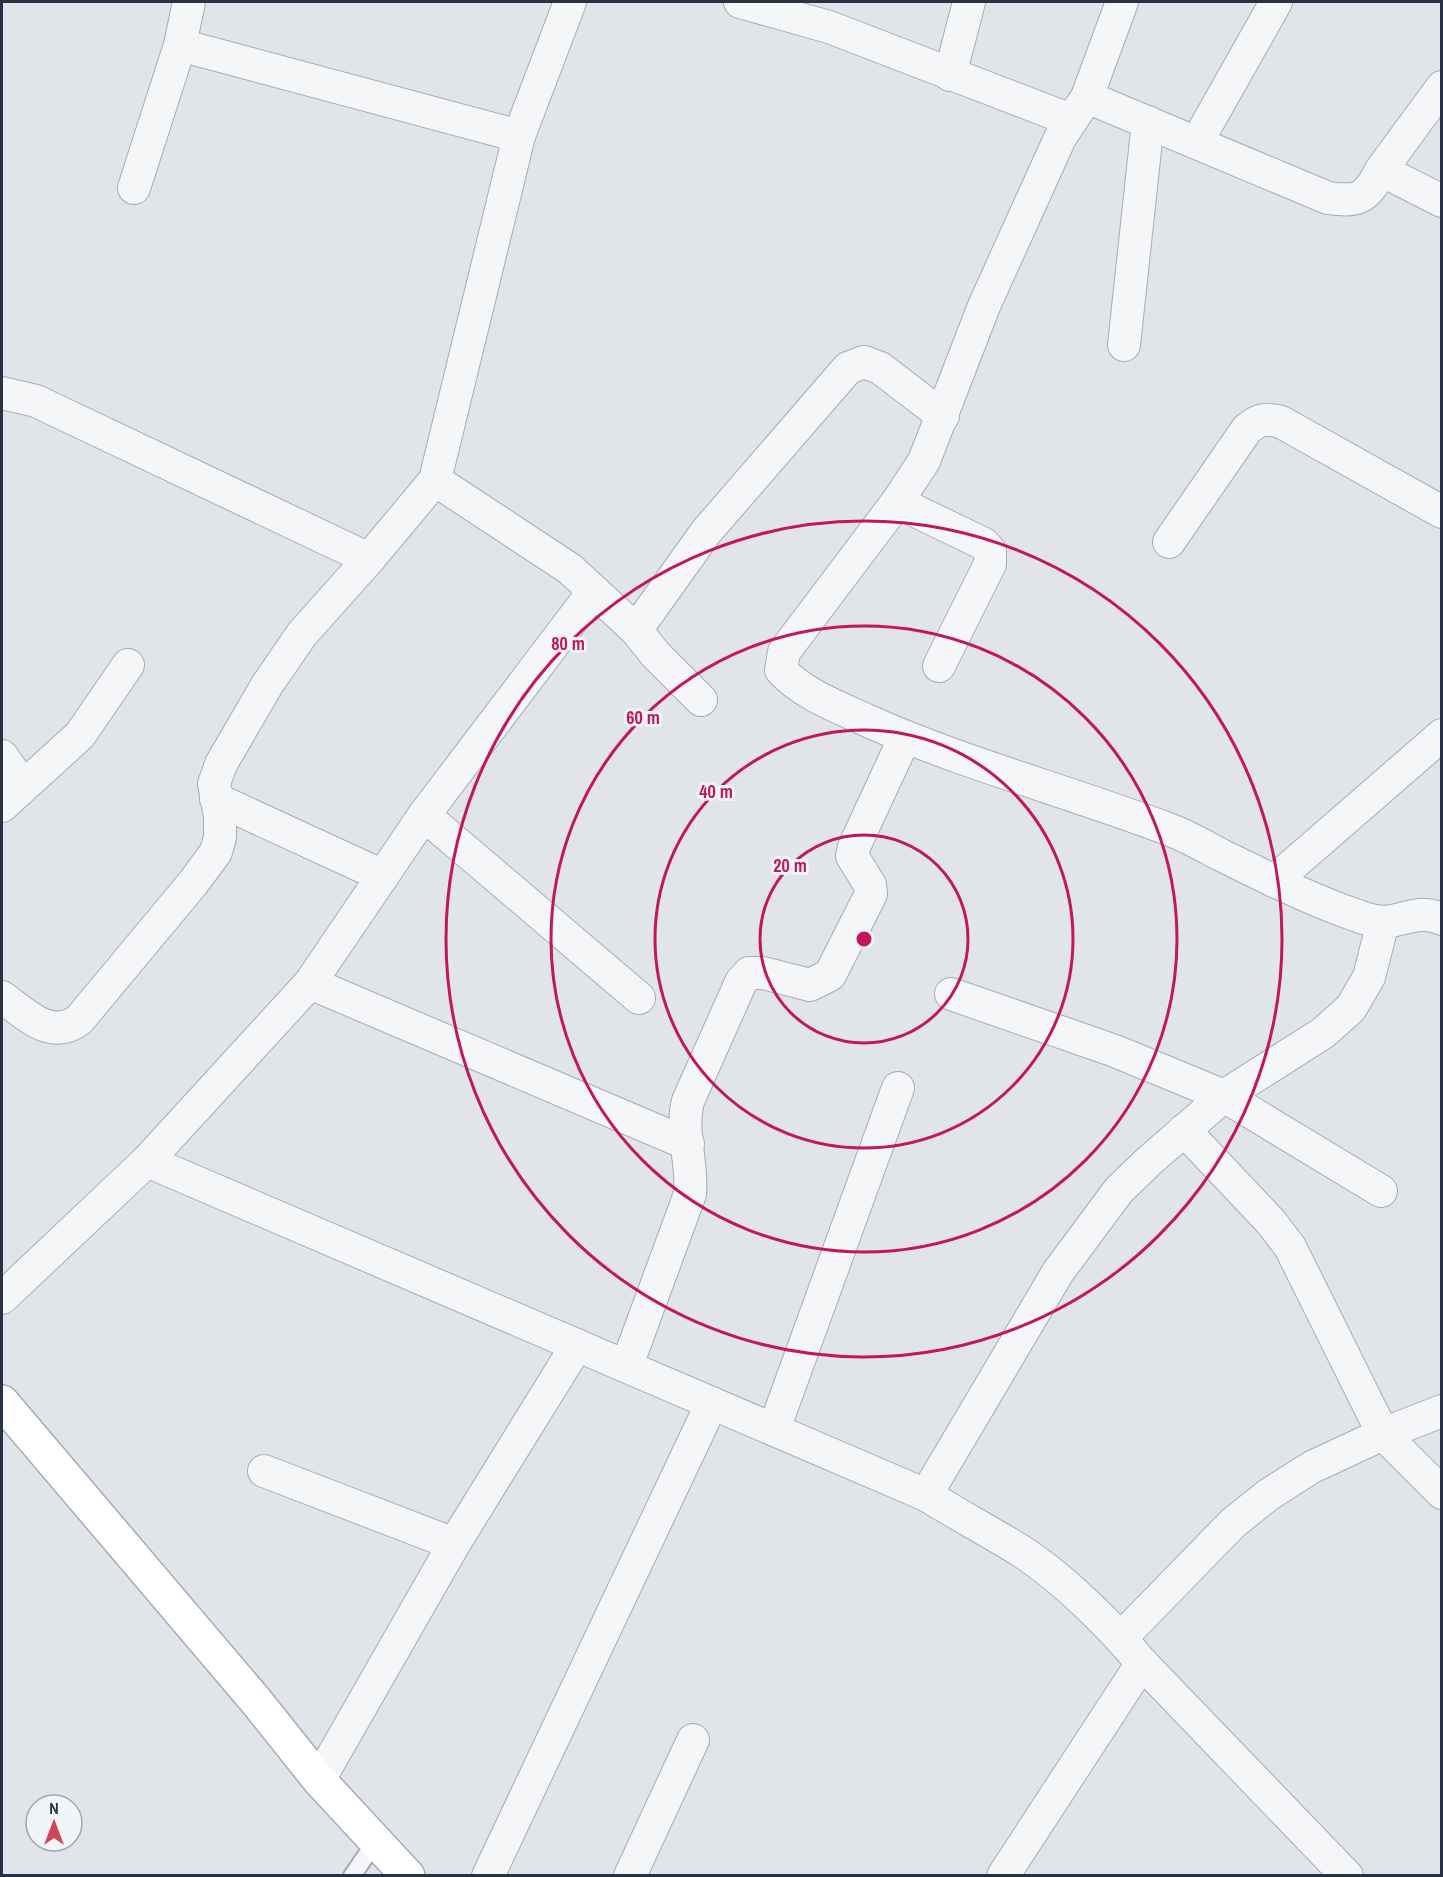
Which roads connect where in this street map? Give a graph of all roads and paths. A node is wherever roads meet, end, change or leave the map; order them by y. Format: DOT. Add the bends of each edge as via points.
graph roads {
  1 [pos="189,2"];
  2 [pos="570,2"];
  3 [pos="740,2"];
  4 [pos="969,2"];
  5 [pos="1122,2"];
  6 [pos="1276,2"];
  7 [pos="180,45"];
  8 [pos="950,75"];
  9 [pos="1442,87"];
  10 [pos="1079,109"];
  11 [pos="1148,122"];
  12 [pos="519,136"];
  13 [pos="1197,142"];
  14 [pos="1381,170"];
  15 [pos="134,188"];
  16 [pos="1442,201"];
  17 [pos="1124,345"];
  18 [pos="2,393"];
  19 [pos="943,416"];
  20 [pos="435,480"];
  21 [pos="897,502"];
  22 [pos="1442,512"];
  23 [pos="1169,542"];
  24 [pos="369,559"];
  25 [pos="594,591"];
  26 [pos="636,630"];
  27 [pos="128,665"];
  28 [pos="939,666"];
  29 [pos="701,700"];
  30 [pos="1442,735"];
  31 [pos="906,737"];
  32 [pos="2,756"];
  33 [pos="12,796"];
  34 [pos="216,799"];
  35 [pos="424,815"];
  36 [pos="383,876"];
  37 [pos="1275,881"];
  38 [pos="1442,919"];
  39 [pos="1383,922"];
  40 [pos="310,983"];
  41 [pos="951,994"];
  42 [pos="2,997"];
  43 [pos="639,998"];
  44 [pos="898,1088"];
  45 [pos="1224,1096"];
  46 [pos="1184,1130"];
  47 [pos="688,1144"];
  48 [pos="147,1161"];
  49 [pos="1380,1191"];
  50 [pos="2,1298"];
  51 [pos="577,1345"];
  52 [pos="627,1365"];
  53 [pos="2,1402"];
  54 [pos="712,1402"];
  55 [pos="1442,1411"];
  56 [pos="774,1429"];
  57 [pos="1383,1434"];
  58 [pos="264,1472"];
  59 [pos="1442,1493"];
  60 [pos="926,1495"];
  61 [pos="454,1544"];
  62 [pos="1121,1638"];
  63 [pos="1142,1663"];
  64 [pos="693,1740"];
  65 [pos="319,1779"];
  66 [pos="376,1841"];
  67 [pos="352,1875"];
  68 [pos="408,1875"];
  69 [pos="488,1875"];
  70 [pos="630,1875"];
  71 [pos="1004,1875"];
  72 [pos="1347,1875"];
  1 -- 7 [label="street"];
  2 -- 12 [label="street"];
  3 -- 8 [label="street" via="829,27"];
  4 -- 8 [label="street"];
  5 -- 10 [label="street"];
  6 -- 13 [label="street"];
  7 -- 12 [label="street"];
  7 -- 15 [label="street"];
  8 -- 10 [label="street"];
  9 -- 14 [label="street"];
  10 -- 11 [label="street"];
  10 -- 19 [label="street" via="1060,138 984,306"];
  11 -- 13 [label="street"];
  11 -- 17 [label="street"];
  12 -- 20 [label="street"];
  13 -- 14 [label="street" via="1328,198 1353,200 1365,195"];
  14 -- 16 [label="street"];
  18 -- 24 [label="street" via="36,401"];
  19 -- 21 [label="street" via="924,461"];
  19 -- 26 [label="street" via="880,368 864,362 848,368 706,532"];
  20 -- 24 [label="street"];
  20 -- 25 [label="street" via="570,569"];
  21 -- 28 [label="street" via="984,544 990,551 990,564"];
  21 -- 31 [label="street" via="784,652 781,670 818,698"];
  22 -- 23 [label="street" via="1281,422 1267,418 1248,429"];
  24 -- 34 [label="street" via="302,634 267,685 221,764 214,784"];
  25 -- 26 [label="street"];
  25 -- 35 [label="street"];
  26 -- 29 [label="street"];
  27 -- 33 [label="street" via="80,735"];
  30 -- 37 [label="street"];
  31 -- 37 [label="street" via="1171,830"];
  31 -- 47 [label="street" via="854,847 852,856 870,885 871,894 830,975 810,985 763,973 748,974 741,982 688,1101 684,1116"];
  32 -- 33 [label="street"];
  34 -- 36 [label="street"];
  34 -- 42 [label="street" via="220,816 216,852 79,1020 58,1029 44,1026"];
  35 -- 36 [label="street"];
  35 -- 43 [label="street"];
  36 -- 40 [label="street"];
  37 -- 39 [label="street" via="1360,917"];
  38 -- 39 [label="street" via="1414,914"];
  39 -- 45 [label="street" via="1369,977 1351,1008 1323,1032"];
  40 -- 47 [label="street"];
  40 -- 48 [label="street"];
  41 -- 45 [label="street" via="1115,1051"];
  44 -- 56 [label="street"];
  45 -- 46 [label="street"];
  45 -- 49 [label="street"];
  46 -- 57 [label="street" via="1290,1247"];
  46 -- 60 [label="street" via="1119,1190 1058,1272"];
  47 -- 52 [label="street" via="690,1194"];
  48 -- 50 [label="street"];
  48 -- 51 [label="street"];
  51 -- 52 [label="street"];
  51 -- 61 [label="street"];
  52 -- 54 [label="street"];
  53 -- 65 [label="main road"];
  54 -- 56 [label="street"];
  54 -- 69 [label="street"];
  55 -- 57 [label="street"];
  56 -- 60 [label="street"];
  57 -- 59 [label="street"];
  57 -- 62 [label="street" via="1312,1467 1268,1495 1233,1523"];
  58 -- 61 [label="street"];
  60 -- 62 [label="street" via="1022,1552"];
  61 -- 65 [label="street"];
  62 -- 63 [label="street"];
  63 -- 71 [label="street"];
  63 -- 72 [label="street"];
  64 -- 70 [label="street"];
  65 -- 66 [label="main road"];
  66 -- 67 [label="lane"];
  66 -- 68 [label="main road"];
}
